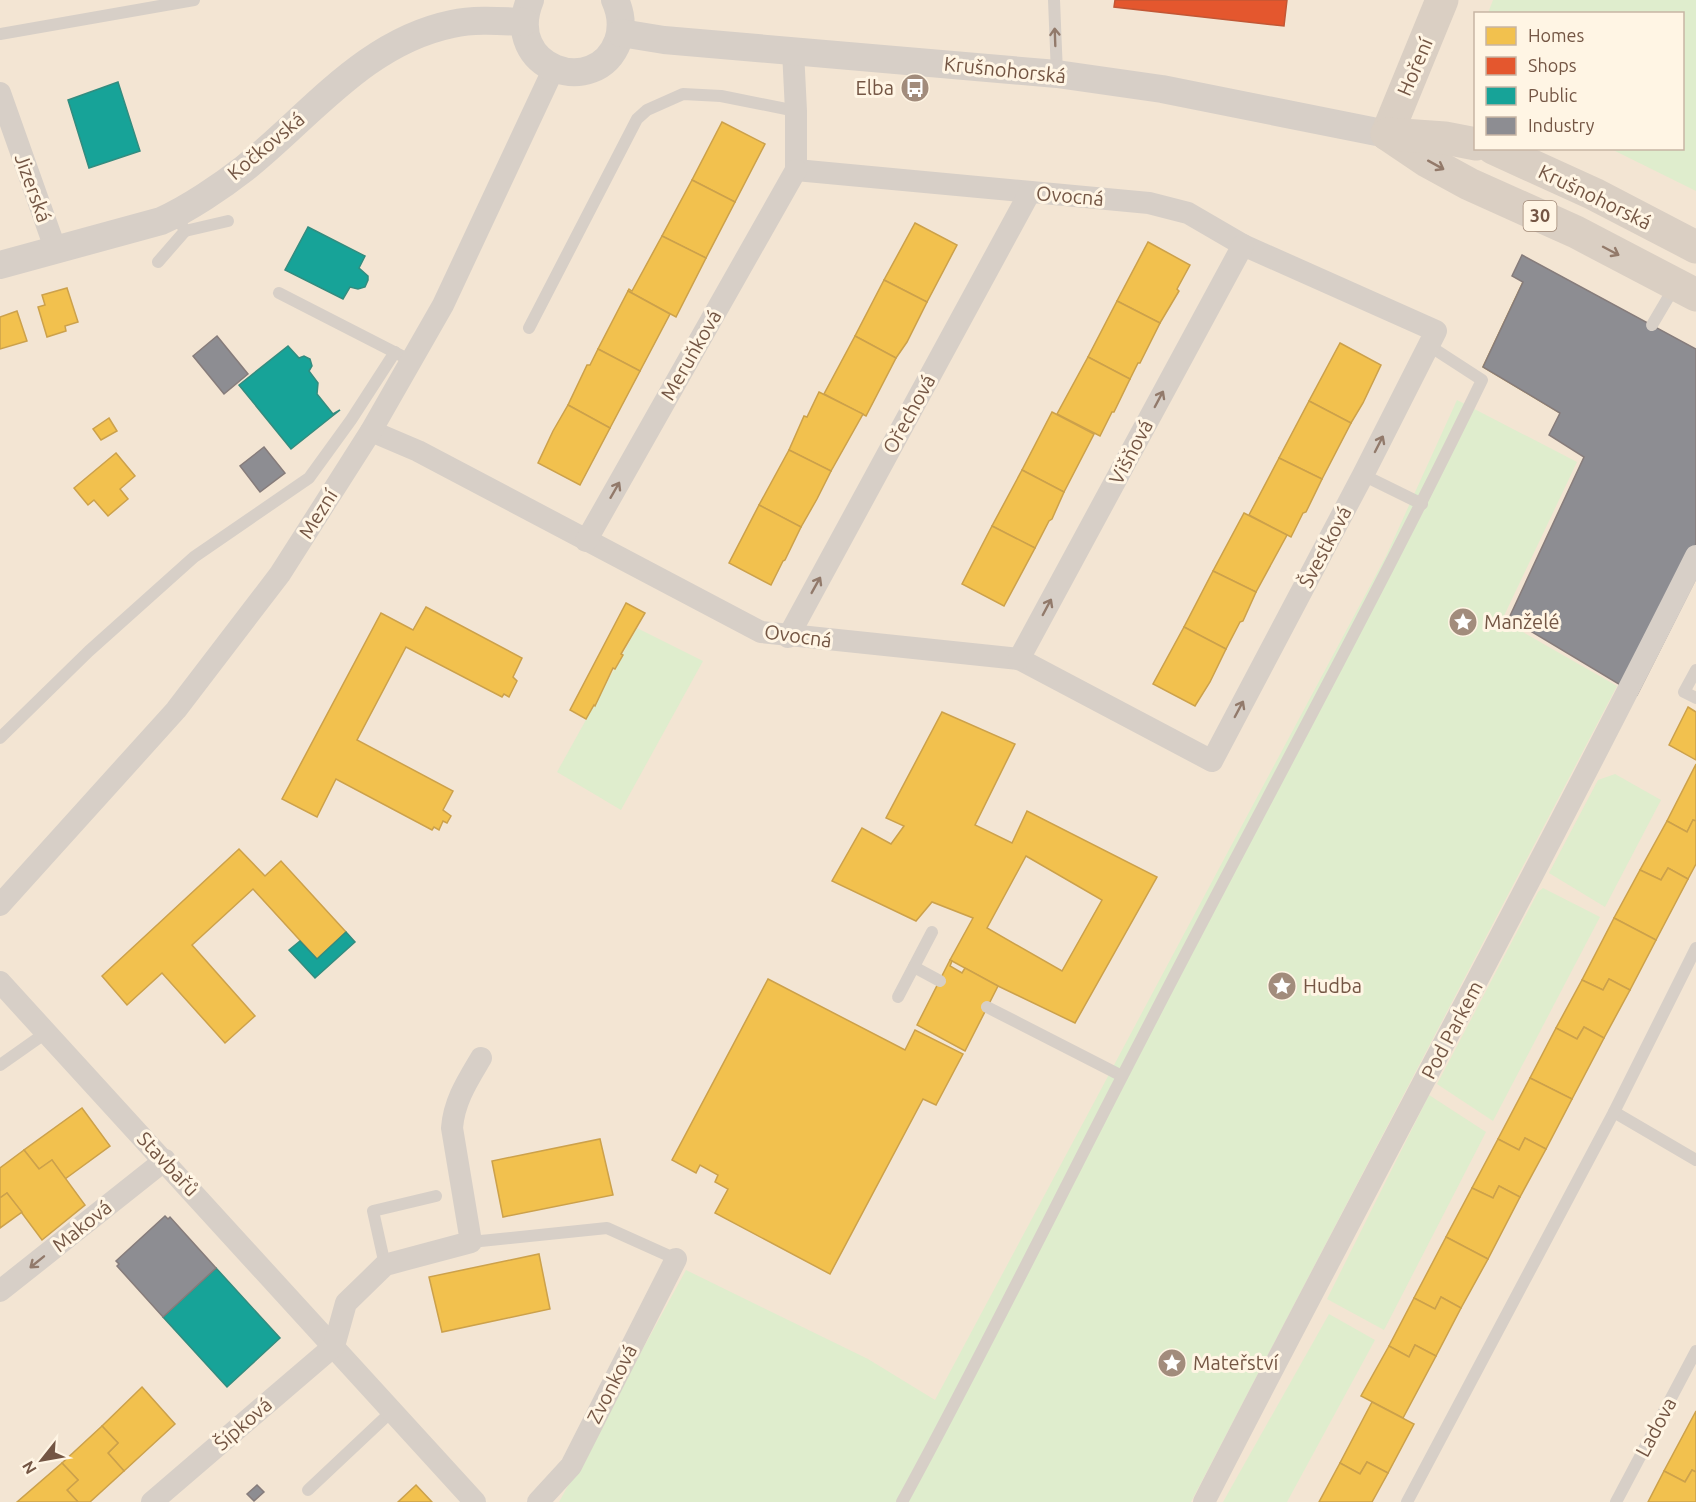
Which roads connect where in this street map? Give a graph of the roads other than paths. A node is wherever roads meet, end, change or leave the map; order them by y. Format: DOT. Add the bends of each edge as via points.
graph roads {
  1 [pos="194,0"];
  2 [pos="615,0"];
  3 [pos="1054,0"];
  4 [pos="1442,0"];
  5 [pos="527,11"];
  6 [pos="621,33"];
  7 [pos="0,34"];
  8 [pos="794,51"];
  9 [pos="554,68"];
  10 [pos="1057,74"];
  11 [pos="0,93"];
  12 [pos="796,111"];
  13 [pos="1387,134"];
  14 [pos="1474,144"];
  15 [pos="1497,150"];
  16 [pos="796,170"];
  17 [pos="1030,192"];
  18 [pos="228,221"];
  19 [pos="180,222"];
  20 [pos="1243,245"];
  21 [pos="1696,247"];
  22 [pos="55,248"];
  23 [pos="158,262"];
  24 [pos="0,265"];
  25 [pos="1686,290"];
  26 [pos="279,293"];
  27 [pos="1652,325"];
  28 [pos="529,328"];
  29 [pos="1432,338"];
  30 [pos="403,357"];
  31 [pos="371,431"];
  32 [pos="1363,475"];
  33 [pos="1422,504"];
  34 [pos="586,541"];
  35 [pos="1696,556"];
  36 [pos="788,637"];
  37 [pos="1019,659"];
  38 [pos="1696,670"];
  39 [pos="1696,698"];
  40 [pos="0,738"];
  41 [pos="1212,761"];
  42 [pos="0,905"];
  43 [pos="932,932"];
  44 [pos="1696,948"];
  45 [pos="914,967"];
  46 [pos="940,981"];
  47 [pos="0,982"];
  48 [pos="898,998"];
  49 [pos="987,1007"];
  50 [pos="47,1032"];
  51 [pos="481,1058"];
  52 [pos="0,1065"];
  53 [pos="1122,1076"];
  54 [pos="1614,1112"];
  55 [pos="165,1160"];
  56 [pos="1696,1160"];
  57 [pos="436,1196"];
  58 [pos="471,1242"];
  59 [pos="676,1259"];
  60 [pos="385,1265"];
  61 [pos="0,1291"];
  62 [pos="334,1346"];
  63 [pos="1696,1351"];
  64 [pos="392,1411"];
  65 [pos="308,1490"];
  66 [pos="152,1502"];
  67 [pos="476,1502"];
  68 [pos="538,1502"];
  69 [pos="902,1502"];
  70 [pos="1204,1502"];
  71 [pos="1407,1502"];
  72 [pos="1616,1502"];
  1 -- 7 [label="lane"];
  2 -- 6 [label="street"];
  10 -- 3 [label="lane, one-way"];
  4 -- 13 [label="main road, Hoření"];
  5 -- 9 [label="street" via="526,35 530,46 537,57"];
  5 -- 19 [label="street, Kočkovská" via="488,21 452,24 384,51 350,75"];
  6 -- 8 [label="street, Krušnohorská"];
  6 -- 9 [label="street" via="615,48 593,68 565,72"];
  8 -- 10 [label="street, Krušnohorská"];
  8 -- 12 [label="street"];
  9 -- 30 [label="street, Mezní" via="443,305"];
  10 -- 13 [label="street, Krušnohorská" via="1162,89"];
  11 -- 22 [label="street, Jizerská"];
  12 -- 16 [label="street"];
  12 -- 28 [label="lane" via="721,96 683,94 648,110 637,119"];
  13 -- 14 [label="main road, Krušnohorská"];
  13 -- 25 [label="main road, Krušnohorská / 30, one-way" via="1469,184 1576,232"];
  15 -- 21 [label="main road, Krušnohorská / 30"];
  16 -- 17 [label="street, Ovocná"];
  34 -- 16 [label="street, Meruňková, one-way"];
  17 -- 20 [label="street, Ovocná" via="1149,203 1188,213"];
  36 -- 17 [label="street, Ořechová, one-way"];
  18 -- 19 [label="lane"];
  19 -- 22 [label="street, Kočkovská" via="161,221"];
  19 -- 23 [label="lane"];
  20 -- 29 [label="street, Ovocná"];
  37 -- 20 [label="street, Višňová, one-way"];
  22 -- 24 [label="street, Kočkovská"];
  25 -- 27 [label="lane"];
  26 -- 30 [label="lane"];
  32 -- 29 [label="street, Švestková, one-way"];
  29 -- 33 [label="lane" via="1482,380"];
  30 -- 31 [label="street, Mezní"];
  30 -- 40 [label="lane" via="309,478 194,557"];
  31 -- 34 [label="street, Ovocná" via="418,451"];
  31 -- 42 [label="street, Mezní" via="280,574 176,710"];
  32 -- 33 [label="lane"];
  41 -- 32 [label="street, Švestková, one-way"];
  33 -- 53 [label="lane"];
  34 -- 36 [label="street, Ovocná" via="761,632"];
  35 -- 70 [label="street, Pod Parkem"];
  36 -- 37 [label="street, Ovocná"];
  37 -- 41 [label="street, Ovocná"];
  38 -- 39 [label="lane" via="1684,692"];
  43 -- 45 [label="lane"];
  44 -- 54 [label="lane"];
  45 -- 46 [label="lane"];
  45 -- 48 [label="lane"];
  47 -- 50 [label="street, Stavbařů"];
  49 -- 53 [label="lane"];
  50 -- 52 [label="lane"];
  50 -- 55 [label="street, Stavbařů"];
  51 -- 58 [label="street" via="459,1097 452,1128"];
  53 -- 69 [label="lane"];
  54 -- 56 [label="lane"];
  54 -- 71 [label="lane"];
  55 -- 61 [label="street, Maková, one-way"];
  55 -- 62 [label="street, Stavbařů"];
  57 -- 60 [label="lane" via="373,1211"];
  58 -- 59 [label="lane" via="607,1227"];
  58 -- 60 [label="street"];
  59 -- 68 [label="street, Zvonková" via="571,1466"];
  60 -- 62 [label="street" via="346,1303"];
  62 -- 64 [label="street, Stavbařů"];
  62 -- 66 [label="street, Šípková"];
  63 -- 72 [label="lane, Ladova"];
  64 -- 65 [label="lane"];
  64 -- 67 [label="street, Stavbařů"];
}
